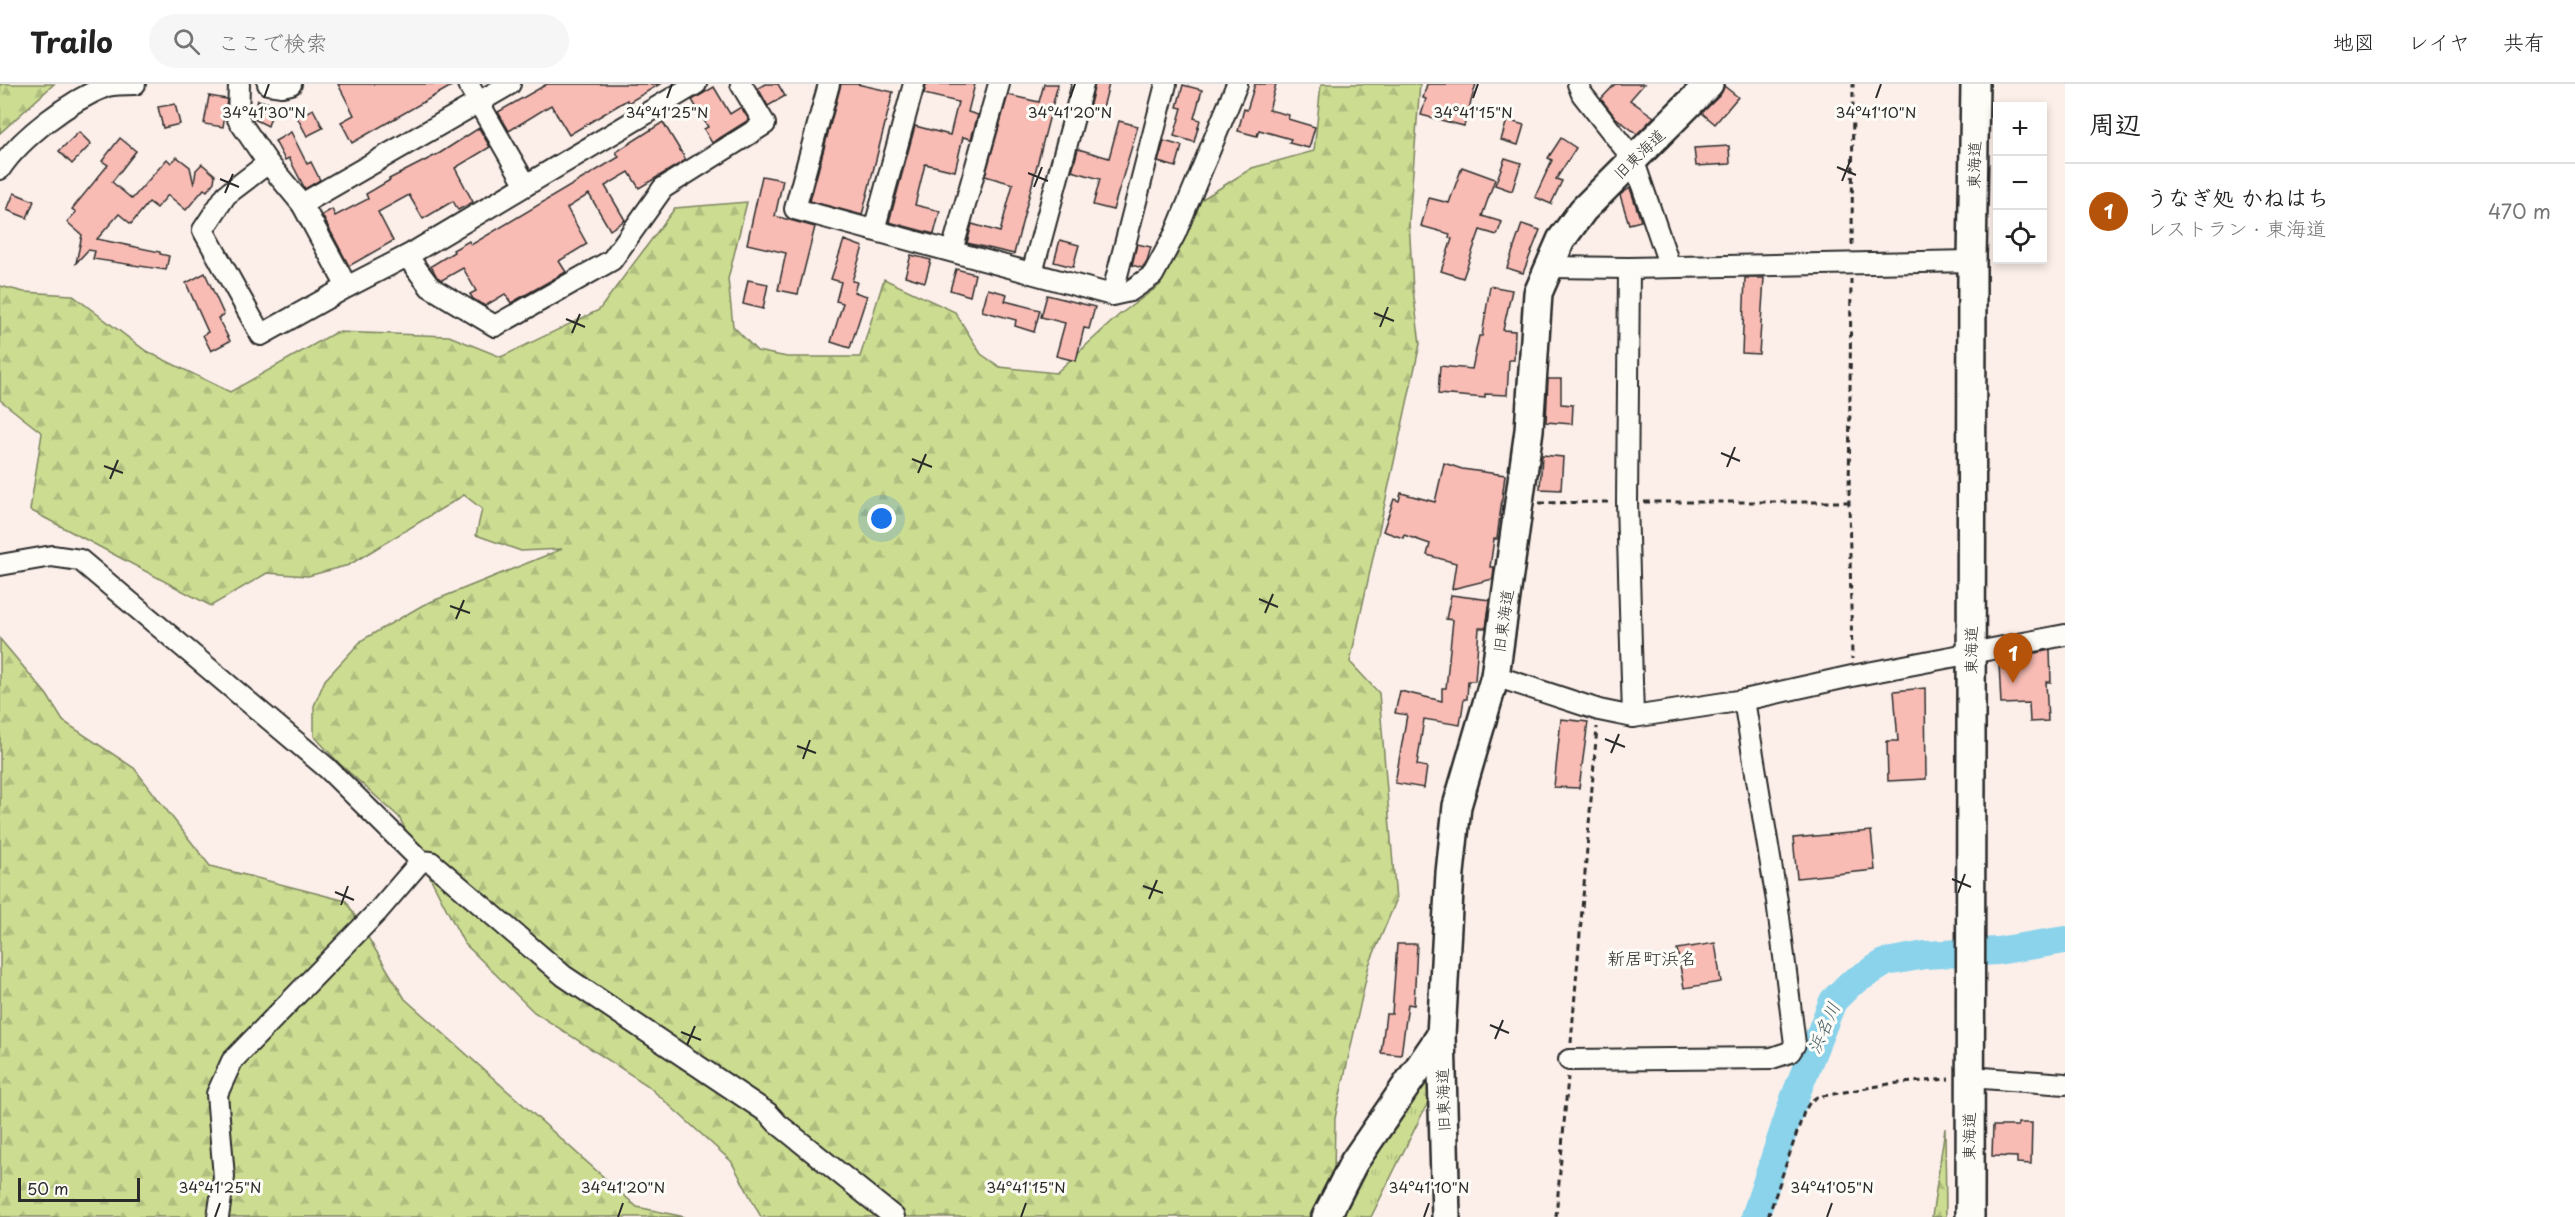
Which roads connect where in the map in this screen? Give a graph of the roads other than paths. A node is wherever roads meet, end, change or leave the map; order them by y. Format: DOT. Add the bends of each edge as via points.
graph roads {
  1 [pos="135,84"];
  2 [pos="239,84"];
  3 [pos="268,84"];
  4 [pos="291,84"];
  5 [pos="468,84"];
  6 [pos="510,84"];
  7 [pos="696,84"];
  8 [pos="741,84"];
  9 [pos="829,84"];
  10 [pos="914,84"];
  11 [pos="999,84"];
  12 [pos="1083,84"];
  13 [pos="1166,84"];
  14 [pos="1237,84"];
  15 [pos="1578,84"];
  16 [pos="1709,84"];
  17 [pos="1975,84"];
  18 [pos="478,102"];
  19 [pos="1633,159"];
  20 [pos="268,163"];
  21 [pos="0,169"];
  22 [pos="526,185"];
  23 [pos="302,204"];
  24 [pos="874,230"];
  25 [pos="952,251"];
  26 [pos="407,256"];
  27 [pos="1972,261"];
  28 [pos="1548,267"];
  29 [pos="1670,267"];
  30 [pos="1629,268"];
  31 [pos="1032,273"];
  32 [pos="347,287"];
  33 [pos="1112,295"];
  34 [pos="0,565"];
  35 [pos="2065,635"];
  36 [pos="1971,652"];
  37 [pos="1495,676"];
  38 [pos="1744,700"];
  39 [pos="1633,717"];
  40 [pos="421,861"];
  41 [pos="1441,1035"];
  42 [pos="1569,1060"];
  43 [pos="1969,1077"];
  44 [pos="2065,1084"];
  45 [pos="218,1217"];
  46 [pos="894,1217"];
  47 [pos="1326,1217"];
  48 [pos="1446,1217"];
  49 [pos="1970,1217"];
  1 -- 21 [label="street" via="109,85 86,97 27,136"];
  2 -- 20 [label="street" via="238,119"];
  3 -- 4 [label="street"];
  5 -- 18 [label="street"];
  6 -- 18 [label="street"];
  7 -- 22 [label="street"];
  8 -- 26 [label="street" via="765,124 663,188 612,260 495,326 430,287"];
  9 -- 24 [label="street" via="795,209"];
  10 -- 24 [label="street"];
  11 -- 25 [label="street"];
  12 -- 31 [label="street"];
  13 -- 33 [label="street"];
  14 -- 33 [label="street" via="1175,234 1153,275 1130,291"];
  15 -- 19 [label="street"];
  16 -- 19 [label="street, 旧東海道"];
  17 -- 27 [label="street, 東海道"];
  18 -- 22 [label="street"];
  18 -- 23 [label="street"];
  19 -- 28 [label="street, 旧東海道" via="1583,210 1561,240"];
  19 -- 29 [label="street"];
  20 -- 23 [label="street"];
  20 -- 32 [label="street" via="226,195 203,230 261,335"];
  22 -- 26 [label="street"];
  23 -- 32 [label="street"];
  24 -- 25 [label="street"];
  25 -- 31 [label="street"];
  26 -- 32 [label="street"];
  27 -- 29 [label="street"];
  27 -- 36 [label="street, 東海道"];
  28 -- 30 [label="street"];
  28 -- 37 [label="street, 旧東海道" via="1538,293 1521,503"];
  29 -- 30 [label="street"];
  30 -- 39 [label="street" via="1627,502"];
  31 -- 33 [label="street"];
  34 -- 40 [label="street" via="52,556 80,560 327,768"];
  35 -- 36 [label="street"];
  36 -- 38 [label="street"];
  36 -- 43 [label="street, 東海道"];
  37 -- 39 [label="street"];
  37 -- 41 [label="street, 旧東海道" via="1457,806"];
  38 -- 39 [label="street"];
  38 -- 42 [label="street" via="1796,1044 1790,1052 1772,1058"];
  40 -- 45 [label="street" via="378,911 232,1061 217,1094 224,1177"];
  40 -- 46 [label="street" via="431,862 564,976 768,1113"];
  41 -- 47 [label="street" via="1354,1162"];
  41 -- 48 [label="street, 旧東海道"];
  43 -- 44 [label="street"];
  43 -- 49 [label="street, 東海道"];
}
